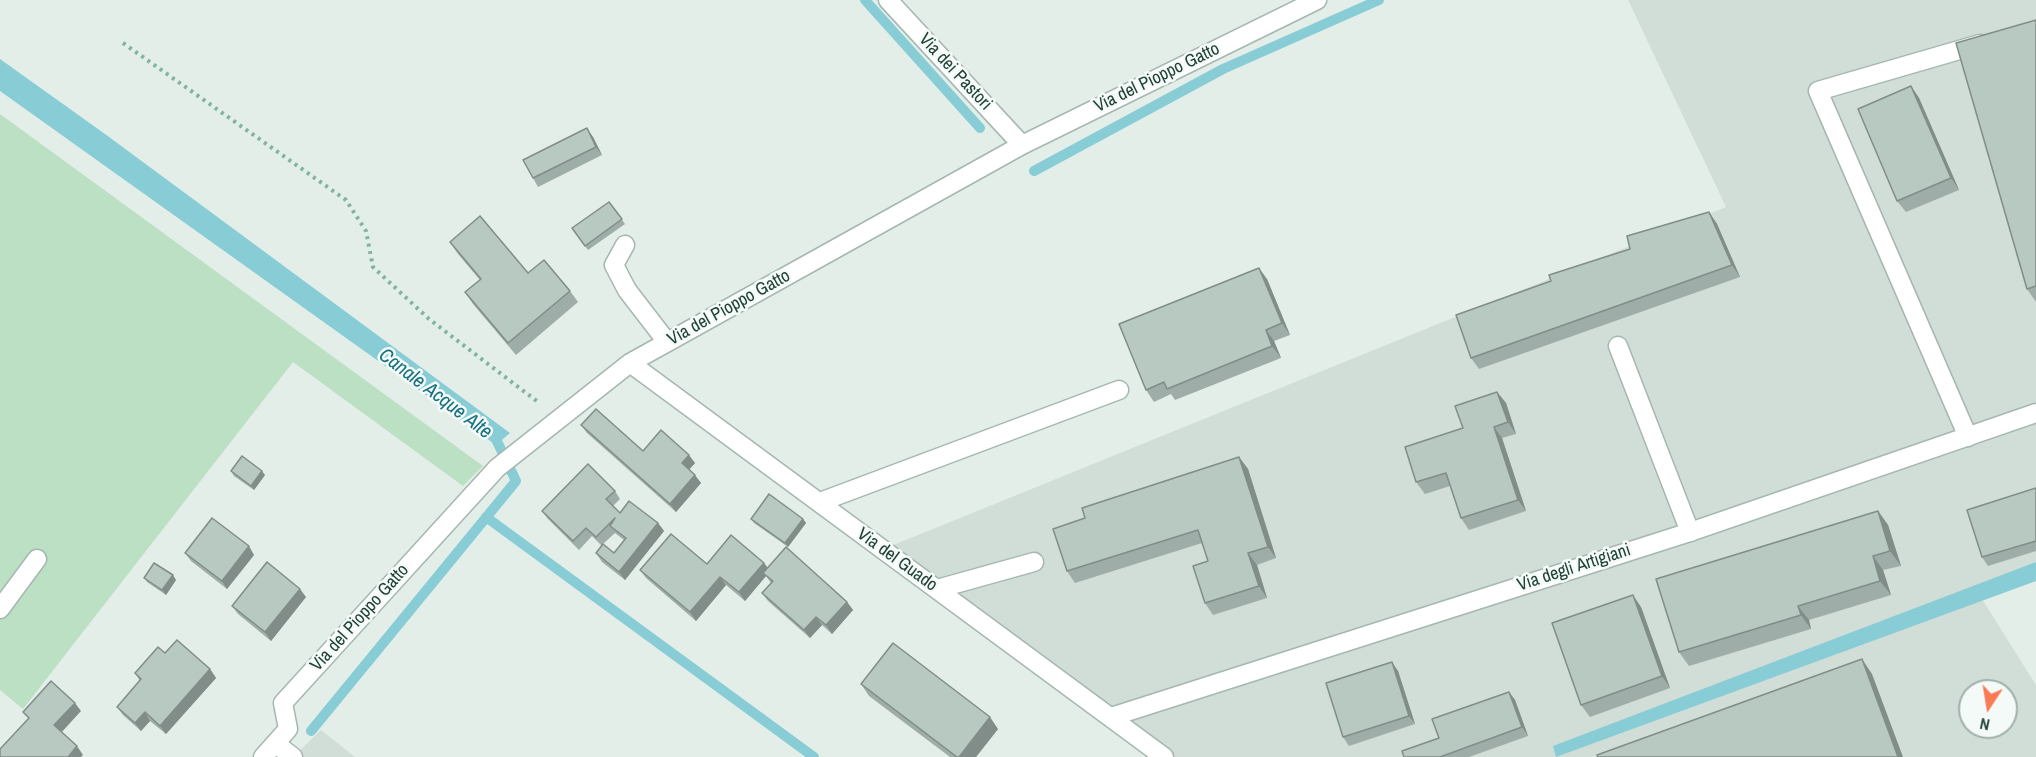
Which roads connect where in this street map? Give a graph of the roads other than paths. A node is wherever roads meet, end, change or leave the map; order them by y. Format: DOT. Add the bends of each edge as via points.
graph roads {
  1 [pos="888,0"];
  2 [pos="1317,0"];
  3 [pos="2002,37"];
  4 [pos="1022,145"];
  5 [pos="625,246"];
  6 [pos="668,342"];
  7 [pos="1618,346"];
  8 [pos="630,363"];
  9 [pos="1119,390"];
  10 [pos="2036,413"];
  11 [pos="1968,436"];
  12 [pos="820,502"];
  13 [pos="1690,532"];
  14 [pos="37,559"];
  15 [pos="1034,562"];
  16 [pos="937,589"];
  17 [pos="0,609"];
  18 [pos="1111,717"];
  19 [pos="276,744"];
  20 [pos="263,757"];
  21 [pos="294,757"];
  22 [pos="1164,757"];
  1 -- 4 [label="street, Via dei Pastori"];
  2 -- 4 [label="street, Via del Pioppo Gatto"];
  3 -- 11 [label="street" via="1818,91"];
  4 -- 6 [label="street, Via del Pioppo Gatto"];
  5 -- 6 [label="street" via="614,265 627,290"];
  6 -- 8 [label="street, Via del Pioppo Gatto"];
  7 -- 13 [label="street"];
  8 -- 12 [label="street, Via del Guado"];
  8 -- 19 [label="street, Via del Pioppo Gatto" via="496,468 283,703 288,729"];
  9 -- 12 [label="street"];
  10 -- 11 [label="street, Via degli Artigiani"];
  11 -- 13 [label="street, Via degli Artigiani"];
  12 -- 16 [label="street, Via del Guado"];
  13 -- 18 [label="street, Via degli Artigiani"];
  14 -- 17 [label="street"];
  15 -- 16 [label="street"];
  16 -- 18 [label="street, Via del Guado"];
  18 -- 22 [label="street, Via del Guado"];
  19 -- 20 [label="street, Via del Pioppo Gatto"];
  19 -- 21 [label="street"];
}
